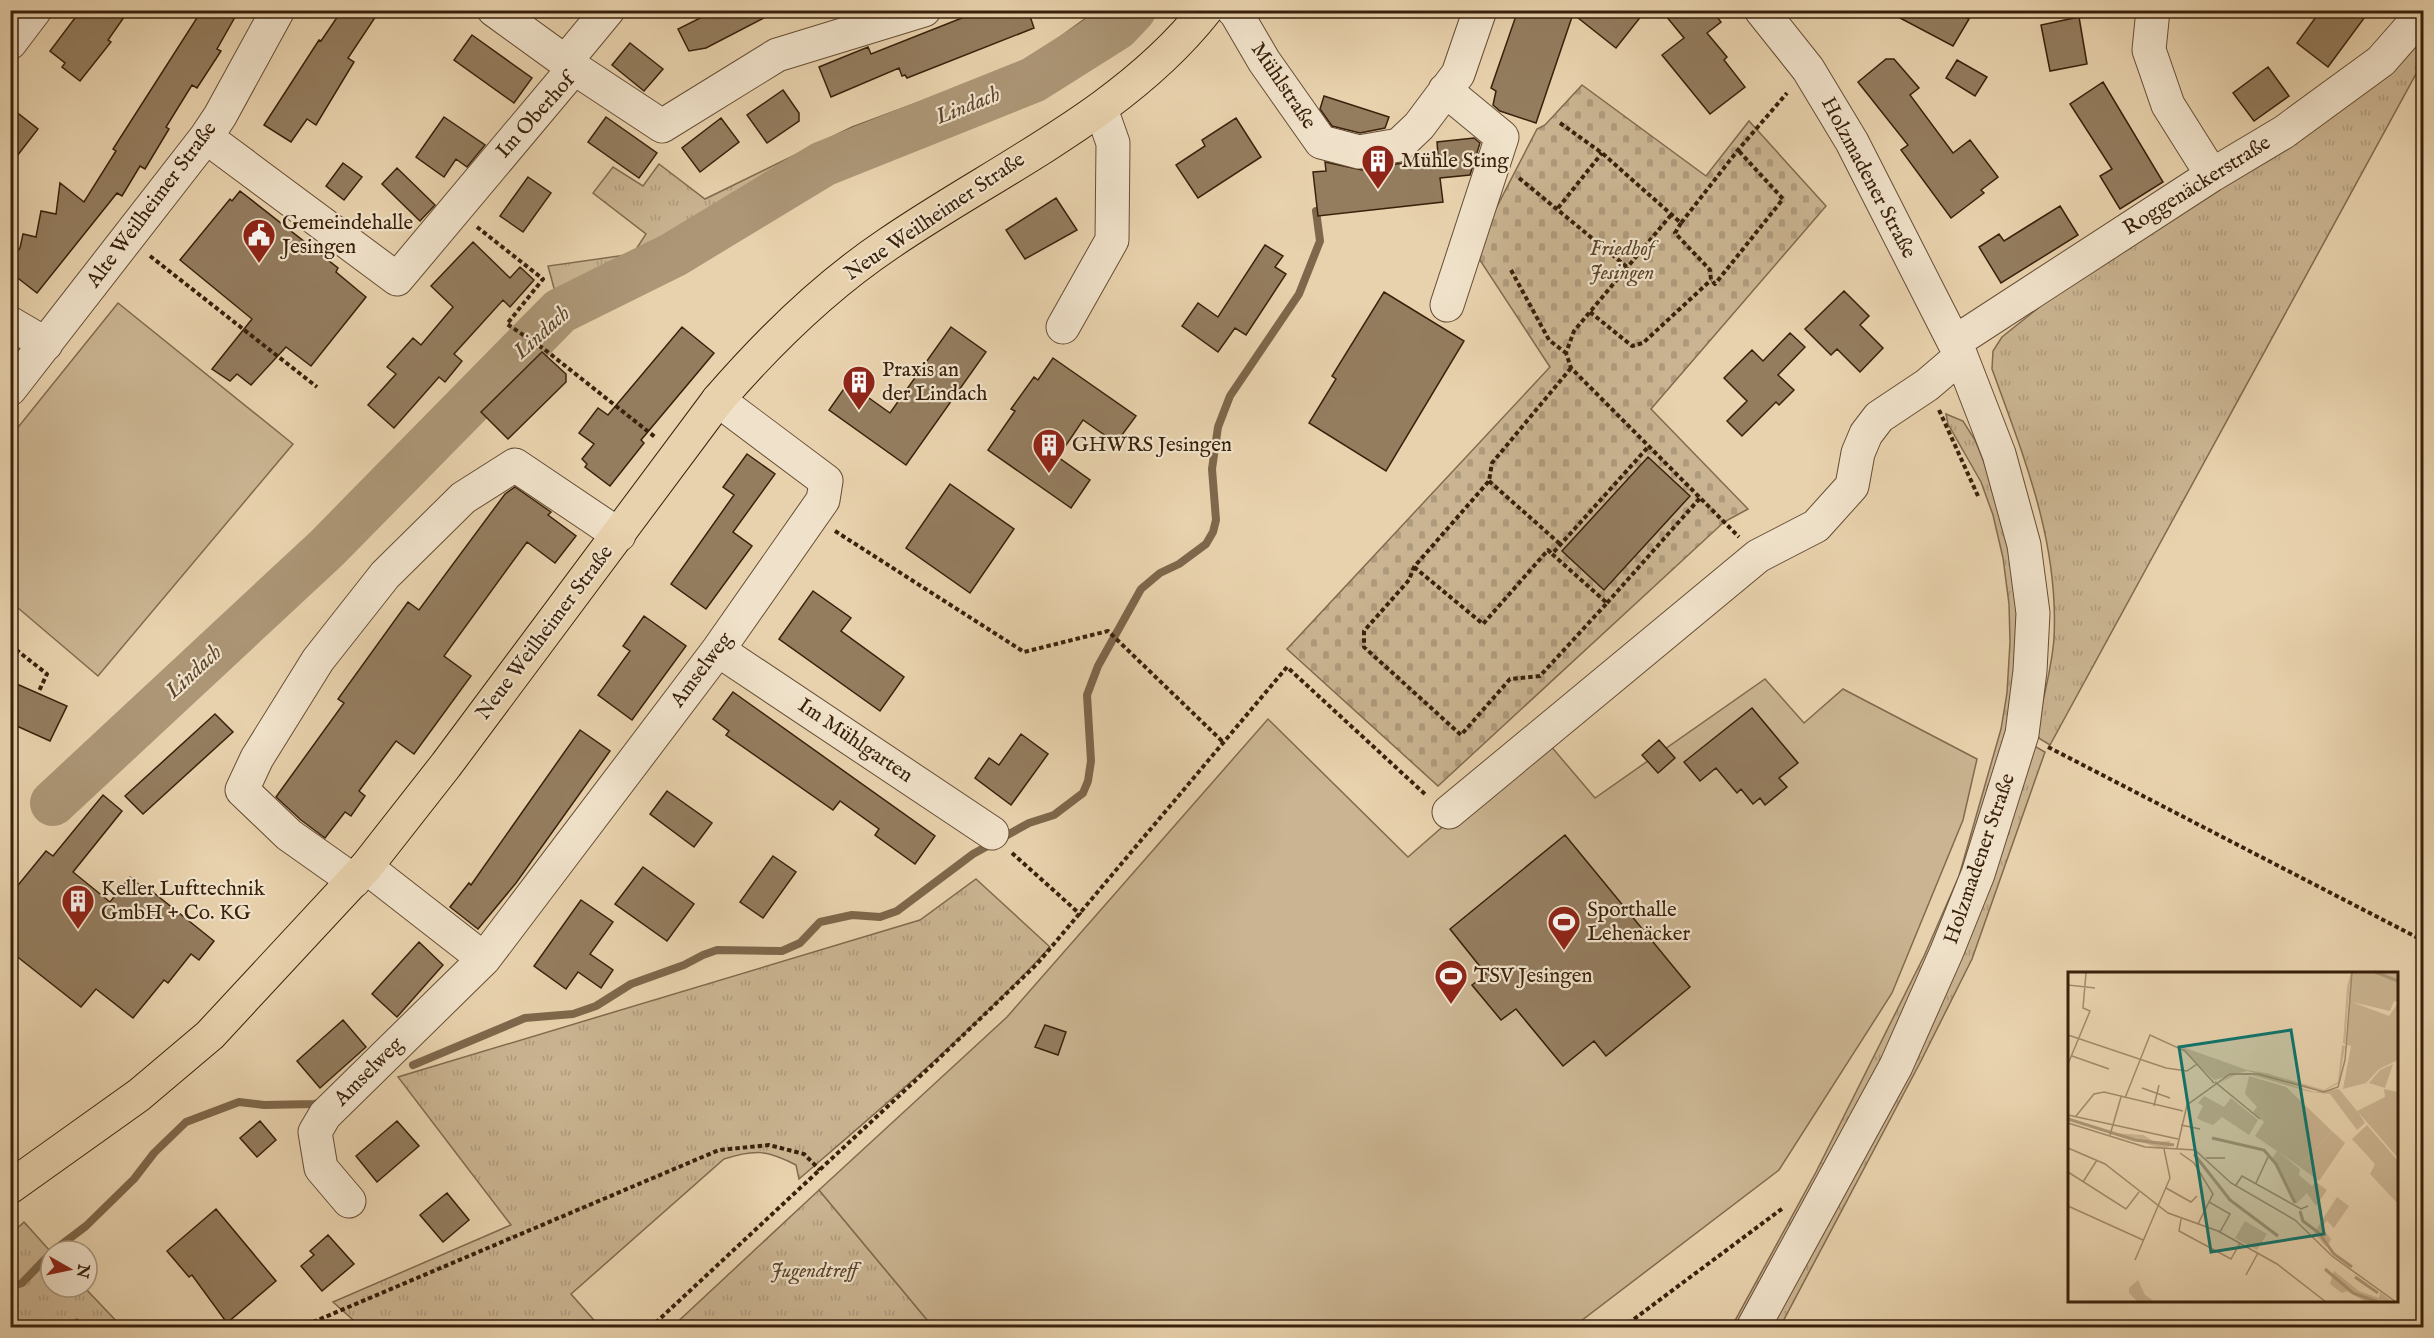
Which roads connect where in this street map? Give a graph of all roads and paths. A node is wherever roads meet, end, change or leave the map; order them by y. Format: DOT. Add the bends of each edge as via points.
graph roads {
  1 [pos="35,10"];
  2 [pos="278,10"];
  3 [pos="494,10"];
  4 [pos="608,10"];
  5 [pos="924,10"];
  6 [pos="1206,10"];
  7 [pos="1233,10"];
  8 [pos="1480,10"];
  9 [pos="1761,10"];
  10 [pos="2153,10"];
  11 [pos="2424,12"];
  12 [pos="10,43"];
  13 [pos="570,65"];
  14 [pos="1808,69"];
  15 [pos="1445,90"];
  16 [pos="1101,109"];
  17 [pos="1560,123"];
  18 [pos="206,136"];
  19 [pos="1738,150"];
  20 [pos="1602,153"];
  21 [pos="2212,175"];
  22 [pos="1526,183"];
  23 [pos="1558,208"];
  24 [pos="455,210"];
  25 [pos="1671,215"];
  26 [pos="1681,223"];
  27 [pos="128,238"];
  28 [pos="1627,267"];
  29 [pos="1511,270"];
  30 [pos="1711,280"];
  31 [pos="1447,305"];
  32 [pos="1590,312"];
  33 [pos="10,322"];
  34 [pos="1063,327"];
  35 [pos="46,344"];
  36 [pos="1958,349"];
  37 [pos="1566,353"];
  38 [pos="1571,368"];
  39 [pos="1927,385"];
  40 [pos="316,387"];
  41 [pos="10,389"];
  42 [pos="718,400"];
  43 [pos="1649,446"];
  44 [pos="678,455"];
  45 [pos="1489,482"];
  46 [pos="1700,498"];
  47 [pos="1983,507"];
  48 [pos="812,516"];
  49 [pos="619,535"];
  50 [pos="1560,544"];
  51 [pos="1552,554"];
  52 [pos="1758,556"];
  53 [pos="1414,567"];
  54 [pos="1607,603"];
  55 [pos="10,645"];
  56 [pos="718,650"];
  57 [pos="39,691"];
  58 [pos="2022,734"];
  59 [pos="1224,743"];
  60 [pos="1449,812"];
  61 [pos="992,833"];
  62 [pos="1017,858"];
  63 [pos="360,874"];
  64 [pos="1081,915"];
  65 [pos="2424,941"];
  66 [pos="484,959"];
  67 [pos="820,1170"];
  68 [pos="10,1187"];
  69 [pos="1823,1198"];
  70 [pos="349,1201"];
  71 [pos="299,1328"];
  72 [pos="650,1328"];
  73 [pos="1622,1328"];
  74 [pos="1753,1328"];
  1 -- 12 [label="street"];
  2 -- 18 [label="street, Alte Weilheimer Straße"];
  3 -- 13 [label="street"];
  4 -- 13 [label="street"];
  5 -- 13 [label="street, Im Oberhof" via="777,55 662,126"];
  6 -- 16 [label="main road, Neue Weilheimer Straße" via="1187,34"];
  7 -- 15 [label="street, Mühlstraße" via="1321,142 1359,152 1399,145 1419,126"];
  8 -- 15 [label="street, Mühlstraße" via="1458,74"];
  9 -- 14 [label="street, Holzmadener Straße"];
  10 -- 21 [label="street" via="2149,50 2168,105"];
  11 -- 21 [label="street, Roggenäckerstraße" via="2380,61 2284,132"];
  13 -- 24 [label="street, Im Oberhof"];
  14 -- 19 [label="path"];
  14 -- 36 [label="street, Holzmadener Straße" via="1852,142"];
  15 -- 31 [label="street" via="1502,137"];
  16 -- 34 [label="street" via="1113,143 1112,240"];
  16 -- 42 [label="main road, Neue Weilheimer Straße" via="845,275 755,357"];
  17 -- 20 [label="path"];
  18 -- 24 [label="street, Im Oberhof" via="397,279"];
  18 -- 27 [label="street, Alte Weilheimer Straße"];
  19 -- 26 [label="path"];
  19 -- 30 [label="path" via="1784,199 1715,284"];
  20 -- 23 [label="path"];
  20 -- 25 [label="path"];
  21 -- 36 [label="street, Roggenäckerstraße"];
  22 -- 23 [label="path"];
  23 -- 28 [label="path"];
  24 -- 44 [label="path" via="543,279 507,324"];
  25 -- 26 [label="path"];
  25 -- 28 [label="path"];
  26 -- 30 [label="path" via="1675,233 1710,270"];
  27 -- 35 [label="street, Alte Weilheimer Straße"];
  27 -- 40 [label="path"];
  28 -- 32 [label="path"];
  29 -- 37 [label="path" via="1550,340"];
  30 -- 32 [label="path" via="1643,344 1632,346"];
  32 -- 37 [label="path" via="1574,331"];
  33 -- 35 [label="street"];
  35 -- 41 [label="street, Alte Weilheimer Straße"];
  36 -- 39 [label="street"];
  36 -- 58 [label="street, Holzmadener Straße" via="1999,454 2024,545 2033,614"];
  37 -- 38 [label="path"];
  38 -- 43 [label="path"];
  38 -- 45 [label="path" via="1492,463"];
  39 -- 47 [label="path"];
  39 -- 52 [label="street" via="1879,417 1858,453 1852,486 1816,526"];
  42 -- 44 [label="main road, Neue Weilheimer Straße"];
  42 -- 48 [label="street, Amselweg" via="826,481 823,500"];
  43 -- 46 [label="path"];
  43 -- 50 [label="path"];
  44 -- 49 [label="main road, Neue Weilheimer Straße"];
  45 -- 50 [label="path"];
  45 -- 53 [label="path"];
  46 -- 52 [label="path"];
  46 -- 54 [label="path"];
  48 -- 56 [label="street, Amselweg"];
  48 -- 59 [label="path" via="1024,652 1107,632"];
  49 -- 63 [label="main road, Neue Weilheimer Straße"];
  49 -- 63 [label="street" via="515,465 463,498 385,575 318,660 257,758 242,790 289,835"];
  50 -- 51 [label="path"];
  51 -- 53 [label="path" via="1548,550 1483,624"];
  51 -- 54 [label="path"];
  52 -- 60 [label="street"];
  53 -- 54 [label="path" via="1410,580 1364,631 1364,646 1461,735 1510,679 1540,676"];
  55 -- 57 [label="path" via="47,674"];
  56 -- 61 [label="street, Im Mühlgarten"];
  56 -- 66 [label="street, Amselweg"];
  58 -- 65 [label="path"];
  58 -- 69 [label="street, Holzmadener Straße" via="1978,874 1947,951 1896,1066"];
  59 -- 60 [label="path" via="1287,667"];
  59 -- 64 [label="path"];
  62 -- 64 [label="path"];
  63 -- 66 [label="street"];
  63 -- 68 [label="main road, Neue Weilheimer Straße" via="210,1035 139,1095"];
  64 -- 67 [label="path" via="1037,964"];
  66 -- 70 [label="street, Amselweg" via="325,1115 315,1132 321,1168"];
  67 -- 71 [label="path" via="804,1154 769,1145 719,1150"];
  67 -- 72 [label="path"];
  69 -- 73 [label="path" via="1811,1193 1801,1195"];
  69 -- 74 [label="street, Holzmadener Straße"];
}
